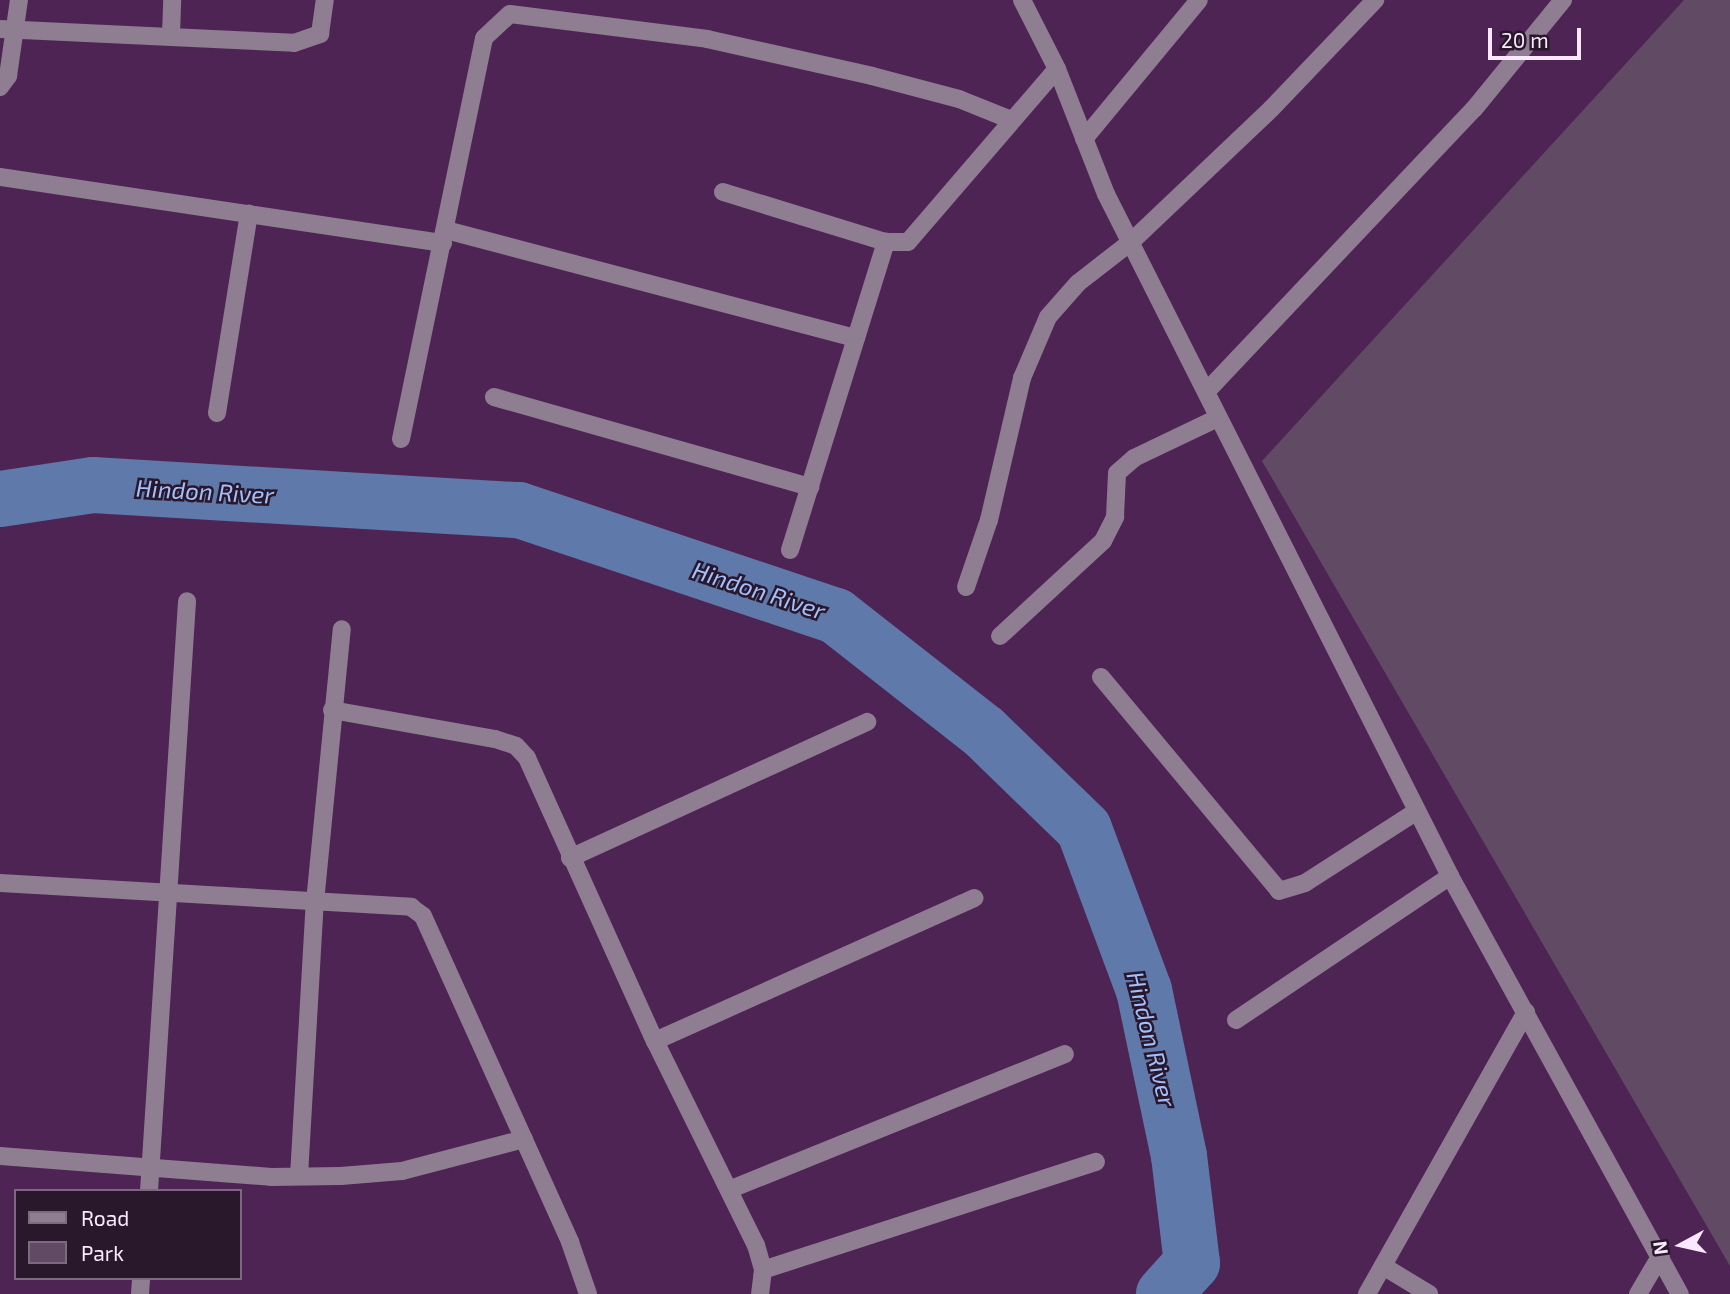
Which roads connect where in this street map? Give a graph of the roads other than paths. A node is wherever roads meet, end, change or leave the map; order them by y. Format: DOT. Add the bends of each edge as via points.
graph roads {
  1 [pos="19,0"];
  2 [pos="172,0"];
  3 [pos="325,0"];
  4 [pos="1023,0"];
  5 [pos="1199,0"];
  6 [pos="1374,0"];
  7 [pos="1563,0"];
  8 [pos="8,29"];
  9 [pos="171,35"];
  10 [pos="1057,69"];
  11 [pos="0,87"];
  12 [pos="1009,119"];
  13 [pos="1084,139"];
  14 [pos="0,177"];
  15 [pos="723,192"];
  16 [pos="249,214"];
  17 [pos="444,237"];
  18 [pos="1132,241"];
  19 [pos="886,242"];
  20 [pos="856,338"];
  21 [pos="1208,391"];
  22 [pos="494,397"];
  23 [pos="217,413"];
  24 [pos="1219,418"];
  25 [pos="401,439"];
  26 [pos="810,487"];
  27 [pos="790,550"];
  28 [pos="966,587"];
  29 [pos="187,601"];
  30 [pos="342,629"];
  31 [pos="1000,636"];
  32 [pos="1101,677"];
  33 [pos="332,710"];
  34 [pos="867,722"];
  35 [pos="1418,811"];
  36 [pos="570,858"];
  37 [pos="1450,876"];
  38 [pos="0,883"];
  39 [pos="170,893"];
  40 [pos="975,898"];
  41 [pos="315,902"];
  42 [pos="1526,1012"];
  43 [pos="1237,1020"];
  44 [pos="656,1041"];
  45 [pos="1065,1054"];
  46 [pos="524,1139"];
  47 [pos="0,1156"];
  48 [pos="1096,1162"];
  49 [pos="151,1167"];
  50 [pos="299,1176"];
  51 [pos="149,1189"];
  52 [pos="731,1189"];
  53 [pos="1661,1255"];
  54 [pos="1383,1266"];
  55 [pos="763,1270"];
  56 [pos="588,1294"];
  57 [pos="760,1294"];
  58 [pos="1367,1294"];
  59 [pos="1429,1294"];
  60 [pos="1638,1294"];
  61 [pos="1680,1294"];
  1 -- 8 [label="street"];
  2 -- 9 [label="street"];
  3 -- 9 [label="street" via="324,25 309,41"];
  4 -- 10 [label="street"];
  5 -- 13 [label="street"];
  6 -- 18 [label="street" via="1320,61"];
  7 -- 21 [label="street" via="1475,109"];
  8 -- 9 [label="street"];
  8 -- 11 [label="street" via="8,76"];
  10 -- 12 [label="street"];
  10 -- 13 [label="street"];
  12 -- 17 [label="street" via="959,99 707,39 510,14 484,38"];
  12 -- 19 [label="street" via="923,229 908,242"];
  13 -- 18 [label="street" via="1106,194"];
  14 -- 16 [label="street"];
  15 -- 19 [label="street"];
  16 -- 17 [label="street"];
  16 -- 23 [label="street"];
  17 -- 20 [label="street"];
  17 -- 25 [label="street"];
  18 -- 21 [label="street"];
  18 -- 28 [label="street" via="1078,283 1048,317 1022,378 989,520"];
  19 -- 20 [label="street"];
  20 -- 26 [label="street"];
  21 -- 24 [label="street"];
  22 -- 26 [label="street"];
  24 -- 31 [label="street" via="1133,458 1117,472 1115,517 1102,541"];
  24 -- 35 [label="street"];
  26 -- 27 [label="street"];
  29 -- 39 [label="street"];
  30 -- 33 [label="street"];
  32 -- 35 [label="street" via="1279,891 1305,883"];
  33 -- 36 [label="street" via="516,746 527,758"];
  33 -- 41 [label="street"];
  34 -- 36 [label="street"];
  35 -- 37 [label="street"];
  36 -- 44 [label="street"];
  37 -- 42 [label="street"];
  37 -- 43 [label="street"];
  38 -- 39 [label="street"];
  39 -- 41 [label="street"];
  39 -- 49 [label="street"];
  40 -- 44 [label="street"];
  41 -- 46 [label="street" via="411,907 423,916"];
  41 -- 50 [label="street"];
  42 -- 53 [label="street"];
  42 -- 54 [label="street"];
  44 -- 52 [label="street"];
  45 -- 52 [label="street"];
  46 -- 50 [label="street" via="402,1171"];
  46 -- 56 [label="street"];
  47 -- 49 [label="street"];
  48 -- 55 [label="street"];
  49 -- 50 [label="street"];
  49 -- 51 [label="street"];
  52 -- 55 [label="street"];
  53 -- 60 [label="street"];
  53 -- 61 [label="street"];
  54 -- 58 [label="street"];
  54 -- 59 [label="street"];
  55 -- 57 [label="street"];
}
